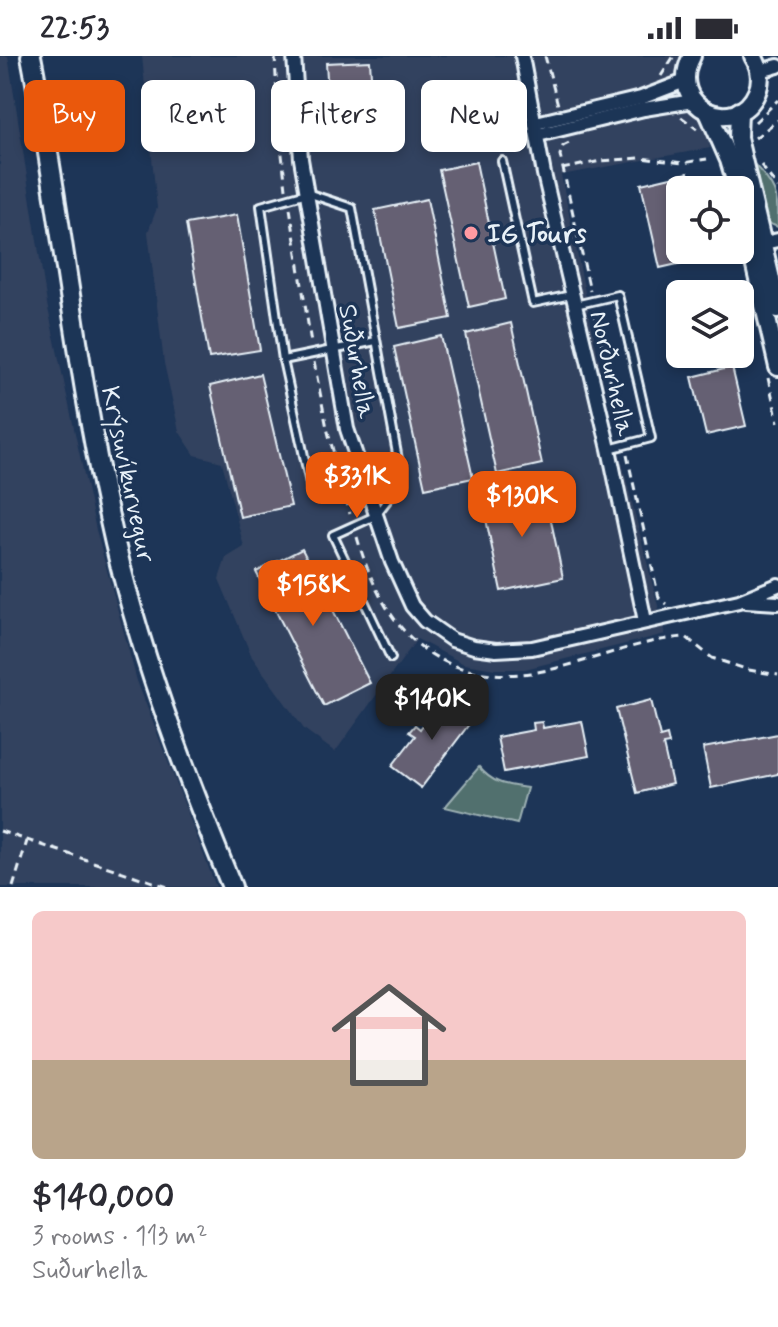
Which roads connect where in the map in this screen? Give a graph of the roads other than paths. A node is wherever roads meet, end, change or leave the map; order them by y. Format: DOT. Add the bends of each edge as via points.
graph roads {
  1 [pos="31,56"];
  2 [pos="294,56"];
  3 [pos="522,56"];
  4 [pos="692,56"];
  5 [pos="756,64"];
  6 [pos="778,66"];
  7 [pos="685,81"];
  8 [pos="693,101"];
  9 [pos="739,111"];
  10 [pos="708,112"];
  11 [pos="537,129"];
  12 [pos="502,161"];
  13 [pos="734,176"];
  14 [pos="307,193"];
  15 [pos="771,242"];
  16 [pos="754,262"];
  17 [pos="574,300"];
  18 [pos="778,309"];
  19 [pos="376,341"];
  20 [pos="333,350"];
  21 [pos="283,360"];
  22 [pos="778,367"];
  23 [pos="609,449"];
  24 [pos="311,488"];
  25 [pos="375,516"];
  26 [pos="778,585"];
  27 [pos="739,601"];
  28 [pos="778,603"];
  29 [pos="645,621"];
  30 [pos="391,658"];
  31 [pos="232,887"];
  1 -- 31 [label="main road, Krýsuvíkurvegur" via="89,423 110,523 131,608 174,738"];
  2 -- 14 [label="street, Suðurhella"];
  3 -- 11 [label="street, Norðurhella"];
  4 -- 7 [label="street"];
  5 -- 6 [label="street"];
  5 -- 9 [label="street" via="756,95"];
  7 -- 8 [label="street"];
  7 -- 11 [label="street"];
  8 -- 10 [label="street"];
  8 -- 11 [label="street"];
  9 -- 10 [label="street"];
  9 -- 15 [label="street" via="738,138"];
  10 -- 13 [label="street"];
  11 -- 17 [label="street, Norðurhella"];
  12 -- 17 [label="lane" via="533,303"];
  14 -- 19 [label="lane" via="352,208"];
  14 -- 20 [label="street, Suðurhella"];
  14 -- 21 [label="lane" via="261,206"];
  15 -- 18 [label="street"];
  16 -- 22 [label="street"];
  17 -- 23 [label="street, Norðurhella"];
  17 -- 23 [label="lane" via="618,295 651,438"];
  19 -- 20 [label="lane"];
  19 -- 25 [label="lane" via="402,481"];
  20 -- 21 [label="lane"];
  20 -- 25 [label="street, Suðurhella" via="347,429"];
  21 -- 24 [label="lane"];
  23 -- 29 [label="street, Norðurhella"];
  25 -- 29 [label="street, Suðurhella" via="412,606 452,640 496,650 532,648"];
  25 -- 30 [label="lane" via="333,535"];
  26 -- 27 [label="street, Suðurhella"];
  27 -- 28 [label="street, Suðurhella"];
  27 -- 29 [label="street, Suðurhella"];
}
